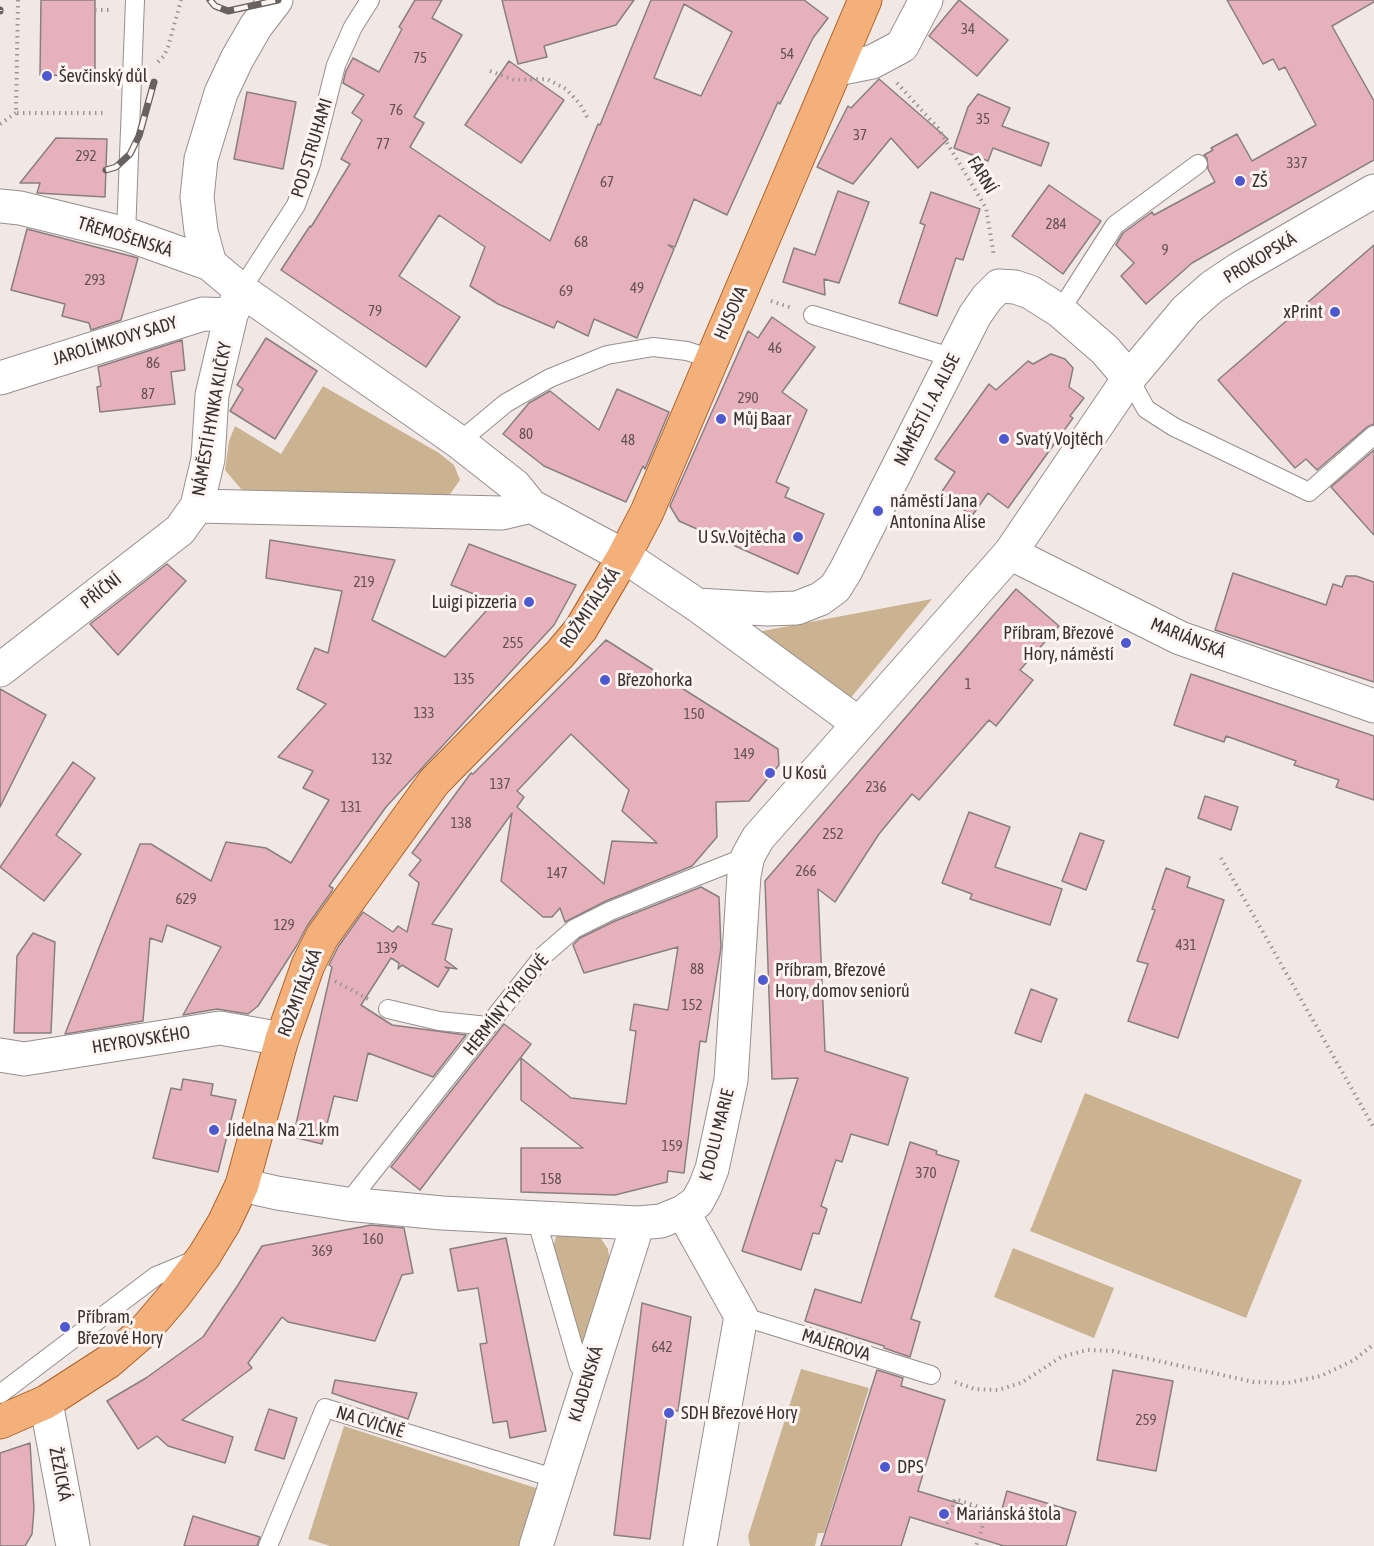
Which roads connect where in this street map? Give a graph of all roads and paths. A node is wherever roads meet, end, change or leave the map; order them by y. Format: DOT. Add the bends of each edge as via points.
graph roads {
  1 [pos="18,0"];
  2 [pos="135,0"];
  3 [pos="181,0"];
  4 [pos="276,0"];
  5 [pos="370,0"];
  6 [pos="865,0"];
  7 [pos="926,0"];
  8 [pos="133,64"];
  9 [pos="837,69"];
  10 [pos="490,71"];
  11 [pos="907,92"];
  12 [pos="16,113"];
  13 [pos="131,113"];
  14 [pos="588,119"];
  15 [pos="0,124"];
  16 [pos="1198,164"];
  17 [pos="1374,191"];
  18 [pos="0,206"];
  19 [pos="126,234"];
  20 [pos="210,264"];
  21 [pos="999,286"];
  22 [pos="740,291"];
  23 [pos="236,303"];
  24 [pos="1060,311"];
  25 [pos="813,315"];
  26 [pos="954,358"];
  27 [pos="711,359"];
  28 [pos="0,378"];
  29 [pos="1129,378"];
  30 [pos="1374,435"];
  31 [pos="459,442"];
  32 [pos="197,506"];
  33 [pos="531,506"];
  34 [pos="1010,553"];
  35 [pos="624,556"];
  36 [pos="697,605"];
  37 [pos="0,670"];
  38 [pos="1374,706"];
  39 [pos="859,724"];
  40 [pos="748,856"];
  41 [pos="1221,858"];
  42 [pos="308,965"];
  43 [pos="388,1009"];
  44 [pos="488,1026"];
  45 [pos="282,1039"];
  46 [pos="0,1055"];
  47 [pos="1374,1128"];
  48 [pos="242,1185"];
  49 [pos="347,1204"];
  50 [pos="683,1212"];
  51 [pos="536,1218"];
  52 [pos="638,1222"];
  53 [pos="204,1256"];
  54 [pos="741,1316"];
  55 [pos="1374,1344"];
  56 [pos="589,1375"];
  57 [pos="932,1375"];
  58 [pos="0,1394"];
  59 [pos="46,1402"];
  60 [pos="0,1422"];
  61 [pos="557,1479"];
  62 [pos="947,1524"];
  63 [pos="73,1546"];
  64 [pos="268,1546"];
  65 [pos="536,1546"];
  66 [pos="700,1546"];
  67 [pos="976,1546"];
  1 -- 12 [label="path"];
  2 -- 8 [label="lane"];
  3 -- 8 [label="path" via="164,56 157,63"];
  4 -- 20 [label="street" via="237,58 221,93 201,159 197,197"];
  5 -- 23 [label="lane, POD STRUHAMI" via="336,65 311,164 296,205"];
  6 -- 9 [label="main road, HUSOVA"];
  7 -- 9 [label="street" via="903,46 872,62"];
  8 -- 13 [label="lane"];
  9 -- 22 [label="main road, HUSOVA"];
  10 -- 14 [label="path" via="514,80 548,79 566,89"];
  11 -- 21 [label="path, FARNÍ" via="938,128 986,208"];
  12 -- 13 [label="path"];
  12 -- 15 [label="path"];
  13 -- 19 [label="lane"];
  16 -- 24 [label="lane" via="1115,225"];
  17 -- 29 [label="street, PROKOPSKÁ" via="1212,287 1186,310"];
  18 -- 19 [label="street, TŘEMOŠENSKÁ"];
  19 -- 20 [label="street, TŘEMOŠENSKÁ"];
  20 -- 23 [label="street, TŘEMOŠENSKÁ"];
  21 -- 24 [label="street" via="1030,292"];
  21 -- 26 [label="street, NÁMĚSTÍ J. A. ALISE" via="987,298"];
  22 -- 25 [label="path"];
  22 -- 27 [label="main road, HUSOVA"];
  23 -- 28 [label="street, JAROLÍMKOVY SADY"];
  23 -- 31 [label="street"];
  23 -- 32 [label="street, NÁMĚSTÍ HYNKA KLIČKY" via="213,395 208,459"];
  24 -- 29 [label="street" via="1106,350"];
  25 -- 26 [label="lane"];
  26 -- 36 [label="street, NÁMĚSTÍ J. A. ALISE" via="835,588 797,608"];
  27 -- 31 [label="lane" via="653,347 607,355 550,378 515,398"];
  27 -- 35 [label="main road, HUSOVA" via="647,512"];
  29 -- 30 [label="lane" via="1146,409 1174,427 1309,492"];
  29 -- 34 [label="street"];
  31 -- 33 [label="street" via="515,486"];
  32 -- 33 [label="street, NÁMĚSTÍ HYNKA KLIČKY" via="502,513"];
  32 -- 37 [label="street, PŘÍČNÍ" via="180,530"];
  33 -- 35 [label="street"];
  34 -- 38 [label="street, MARIÁNSKÁ" via="1180,638"];
  34 -- 39 [label="street"];
  35 -- 36 [label="street"];
  35 -- 42 [label="main road, ROŽMITÁLSKÁ" via="574,638 434,782 322,937"];
  36 -- 39 [label="street"];
  39 -- 40 [label="street, K DOLU MARIE" via="758,838"];
  40 -- 44 [label="lane, HERMÍNY TÝRLOVÉ" via="574,929 544,955"];
  40 -- 50 [label="street, K DOLU MARIE" via="731,1080 712,1169 697,1202"];
  41 -- 47 [label="path"];
  42 -- 43 [label="path"];
  42 -- 45 [label="main road, ROŽMITÁLSKÁ"];
  43 -- 44 [label="lane" via="439,1021"];
  44 -- 49 [label="lane, HERMÍNY TÝRLOVÉ"];
  45 -- 46 [label="street, HEYROVSKÉHO" via="220,1028 24,1059"];
  45 -- 48 [label="main road, ROŽMITÁLSKÁ"];
  48 -- 49 [label="street, K DOLU MARIE"];
  48 -- 53 [label="main road, ROŽMITÁLSKÁ"];
  49 -- 51 [label="street, K DOLU MARIE"];
  50 -- 52 [label="street, K DOLU MARIE" via="661,1221"];
  50 -- 54 [label="street"];
  51 -- 52 [label="street, K DOLU MARIE"];
  51 -- 56 [label="lane" via="579,1366"];
  52 -- 56 [label="street, KLADENSKÁ"];
  53 -- 58 [label="lane" via="156,1276"];
  53 -- 59 [label="main road, ROŽMITÁLSKÁ" via="145,1329 108,1362"];
  54 -- 57 [label="lane, MAJEROVA"];
  54 -- 66 [label="street"];
  55 -- 57 [label="path" via="1354,1360 1321,1376 1287,1383 1254,1382 1113,1351 1087,1350 1061,1357 1020,1383 998,1390 974,1389"];
  56 -- 61 [label="street, KLADENSKÁ"];
  59 -- 60 [label="main road, ROŽMITÁLSKÁ"];
  59 -- 63 [label="street, ŽEŽICKÁ"];
  61 -- 64 [label="lane, NA CVIČNĚ" via="325,1408"];
  61 -- 65 [label="street, KLADENSKÁ"];
  62 -- 67 [label="path" via="955,1499 988,1510"];
}
